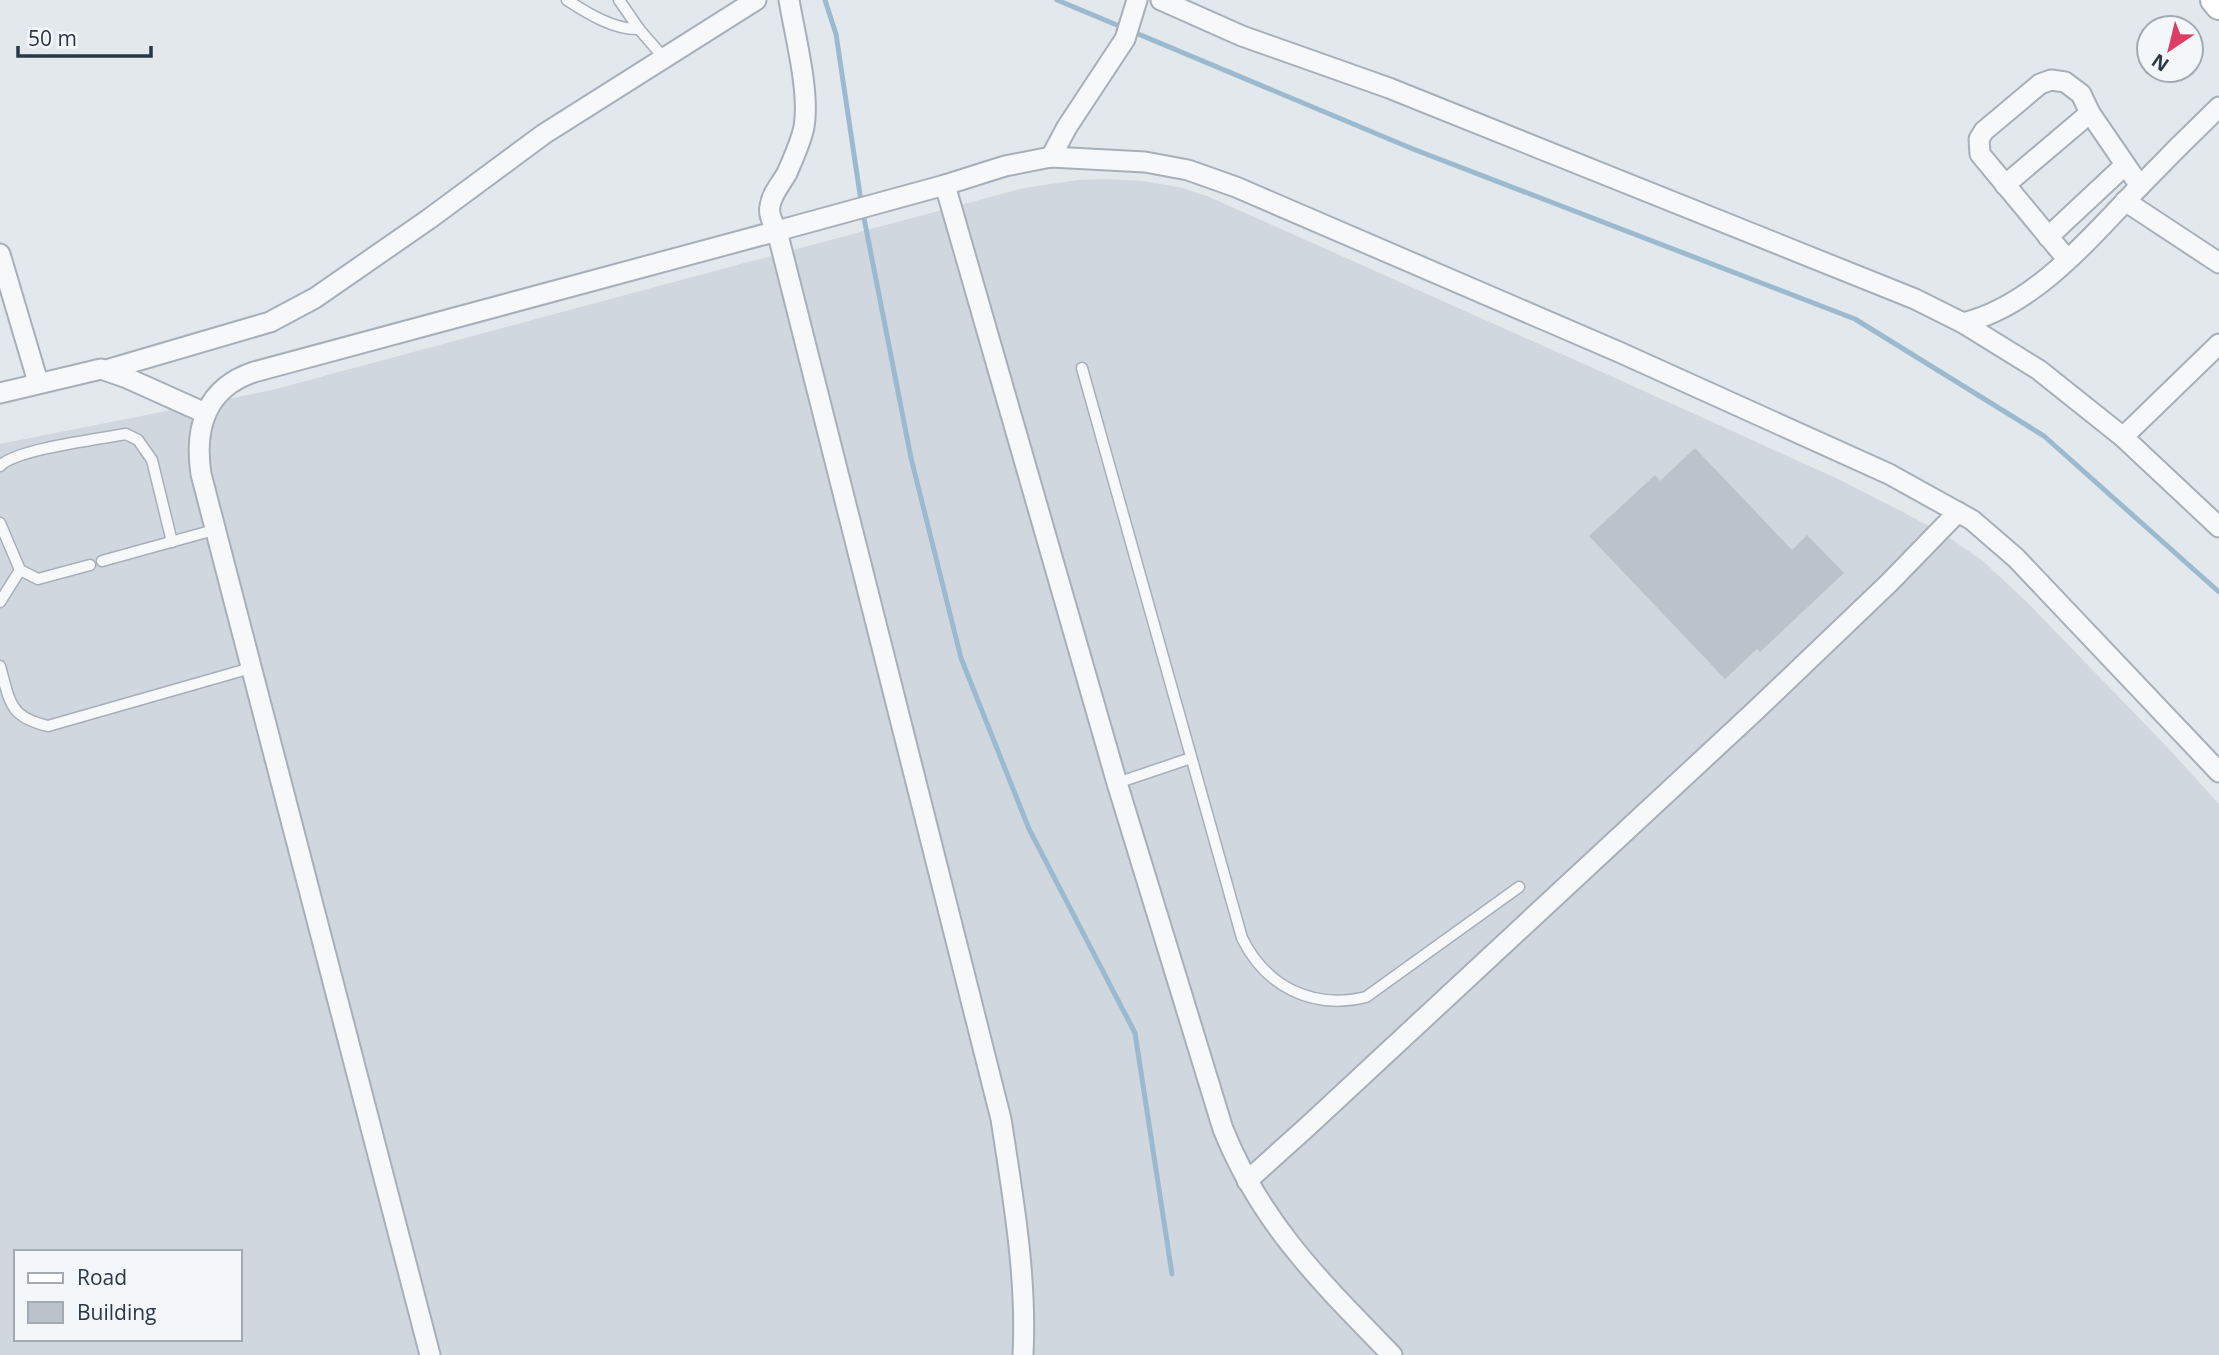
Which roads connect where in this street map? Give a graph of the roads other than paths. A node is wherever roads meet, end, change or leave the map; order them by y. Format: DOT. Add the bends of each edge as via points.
graph roads {
  1 [pos="567,0"];
  2 [pos="619,0"];
  3 [pos="756,0"];
  4 [pos="789,0"];
  5 [pos="1137,0"];
  6 [pos="1161,0"];
  7 [pos="2214,0"];
  8 [pos="2219,6"];
  9 [pos="639,29"];
  10 [pos="664,58"];
  11 [pos="2219,107"];
  12 [pos="2090,113"];
  13 [pos="1051,158"];
  14 [pos="2124,166"];
  15 [pos="945,185"];
  16 [pos="2005,185"];
  17 [pos="2140,186"];
  18 [pos="2125,201"];
  19 [pos="777,231"];
  20 [pos="2048,237"];
  21 [pos="0,254"];
  22 [pos="2067,259"];
  23 [pos="2219,264"];
  24 [pos="1963,323"];
  25 [pos="2219,344"];
  26 [pos="1082,368"];
  27 [pos="106,370"];
  28 [pos="38,382"];
  29 [pos="0,393"];
  30 [pos="205,413"];
  31 [pos="2123,438"];
  32 [pos="0,466"];
  33 [pos="1958,512"];
  34 [pos="0,523"];
  35 [pos="2219,527"];
  36 [pos="215,530"];
  37 [pos="172,542"];
  38 [pos="102,561"];
  39 [pos="90,565"];
  40 [pos="20,570"];
  41 [pos="0,602"];
  42 [pos="0,666"];
  43 [pos="251,668"];
  44 [pos="1192,758"];
  45 [pos="2219,772"];
  46 [pos="1117,783"];
  47 [pos="1519,887"];
  48 [pos="1247,1181"];
  49 [pos="1387,1353"];
  50 [pos="430,1355"];
  51 [pos="1023,1355"];
  1 -- 9 [label="lane" via="608,22"];
  2 -- 9 [label="lane"];
  3 -- 10 [label="street"];
  4 -- 19 [label="street" via="805,116 800,141 770,205"];
  5 -- 13 [label="street" via="1125,39"];
  6 -- 24 [label="street" via="1242,36 1389,88 1841,267"];
  7 -- 8 [label="street"];
  9 -- 10 [label="lane"];
  10 -- 27 [label="street" via="544,134 315,298 270,322"];
  11 -- 17 [label="street"];
  12 -- 14 [label="street"];
  12 -- 16 [label="street"];
  12 -- 16 [label="street" via="2072,86 2051,80 1993,123 1978,147"];
  13 -- 15 [label="street" via="1005,166"];
  13 -- 33 [label="street" via="1145,162 1213,178 1631,358 1889,474"];
  14 -- 17 [label="street"];
  14 -- 20 [label="street"];
  15 -- 19 [label="street"];
  15 -- 46 [label="street"];
  16 -- 20 [label="street"];
  17 -- 18 [label="street"];
  18 -- 22 [label="street"];
  18 -- 23 [label="street"];
  19 -- 30 [label="street" via="254,372 226,387"];
  19 -- 51 [label="street" via="1002,1119 1016,1219"];
  20 -- 22 [label="street"];
  21 -- 28 [label="street"];
  22 -- 24 [label="street" via="2003,309"];
  24 -- 31 [label="street" via="2039,370"];
  25 -- 31 [label="street"];
  26 -- 44 [label="lane"];
  27 -- 28 [label="street"];
  27 -- 30 [label="street"];
  28 -- 29 [label="street"];
  30 -- 36 [label="street" via="199,460"];
  31 -- 35 [label="street"];
  32 -- 37 [label="lane" via="24,454 126,434 138,440 152,460"];
  33 -- 45 [label="street" via="2016,558"];
  33 -- 48 [label="street" via="1744,720"];
  34 -- 40 [label="lane"];
  36 -- 37 [label="lane"];
  36 -- 43 [label="street"];
  37 -- 38 [label="lane"];
  39 -- 40 [label="lane" via="37,579"];
  40 -- 41 [label="lane"];
  42 -- 43 [label="lane" via="15,711 23,719 48,726"];
  43 -- 50 [label="street"];
  44 -- 46 [label="lane"];
  44 -- 47 [label="lane" via="1242,938 1258,965 1297,993 1338,1002 1366,997"];
  46 -- 48 [label="street" via="1214,1104"];
  48 -- 49 [label="street" via="1299,1257"];
}
